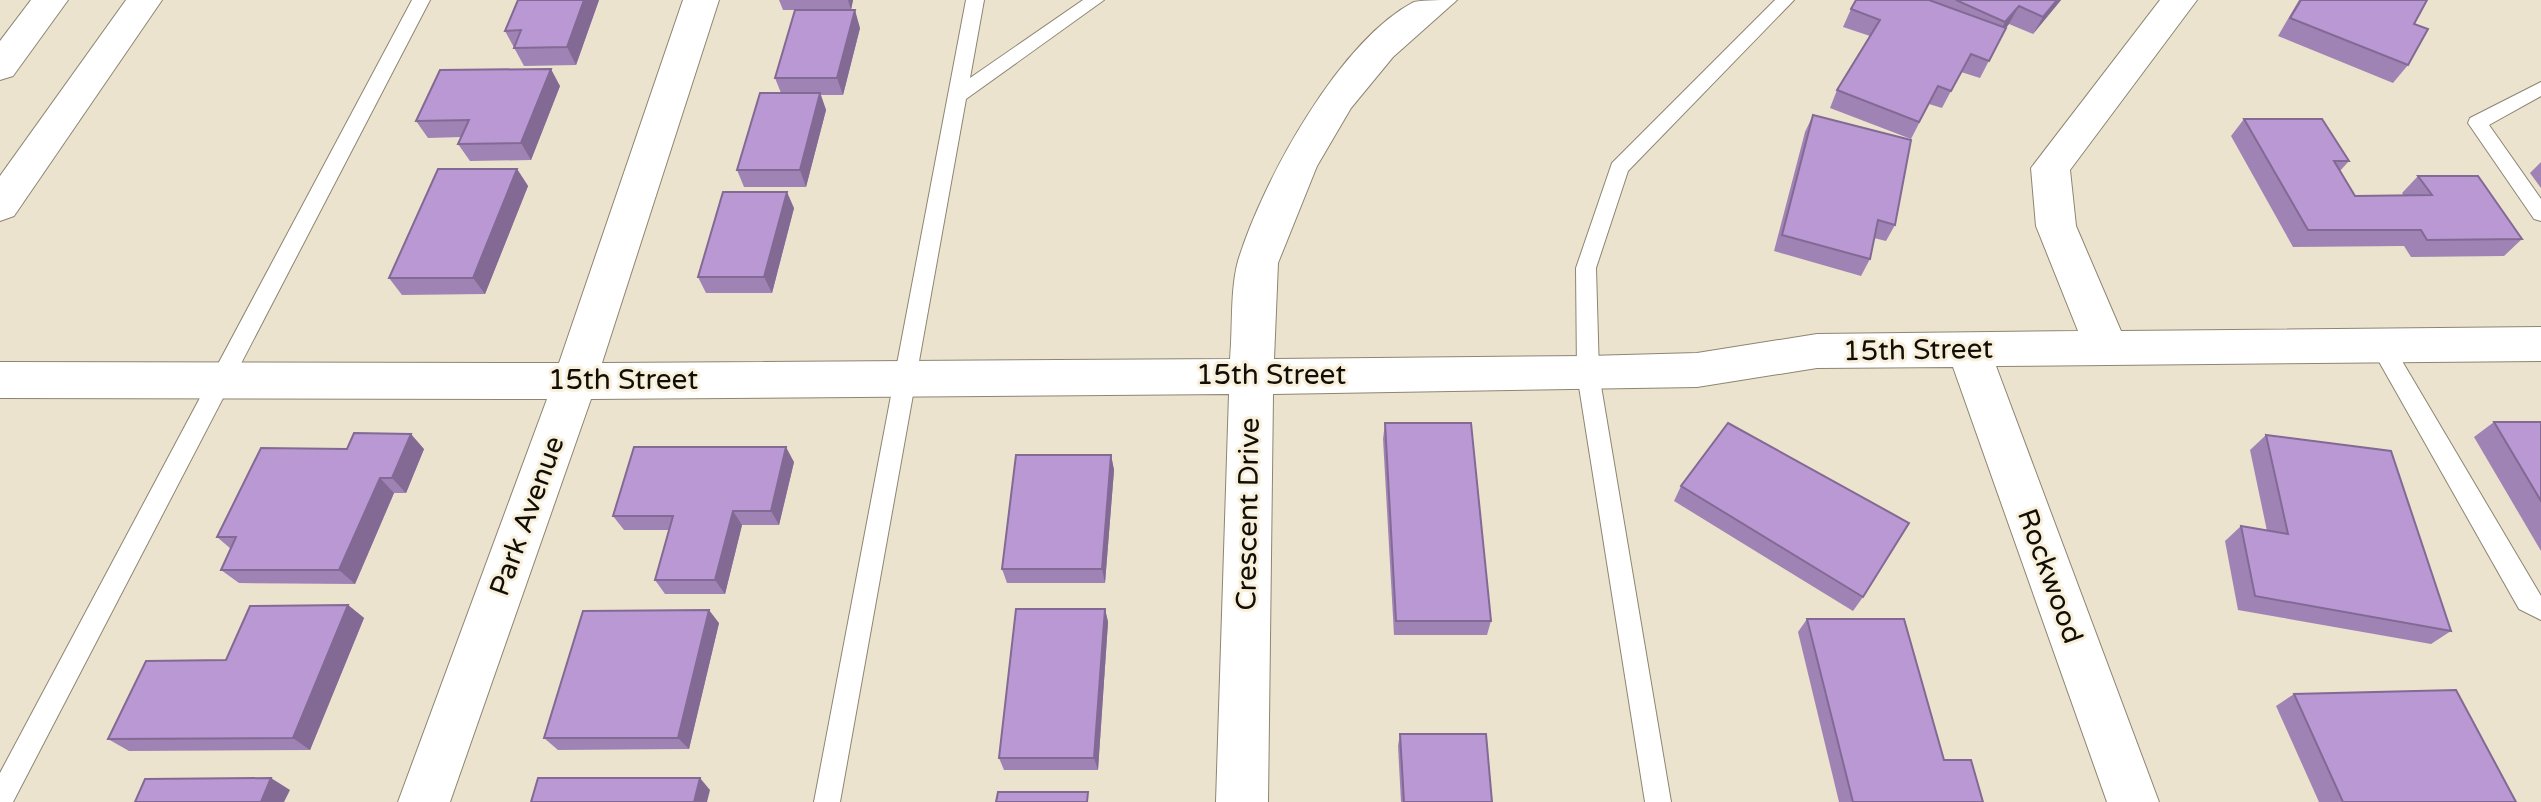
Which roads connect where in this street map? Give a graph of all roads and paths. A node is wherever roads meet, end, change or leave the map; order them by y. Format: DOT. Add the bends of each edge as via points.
graph roads {
  1 [pos="50,0"];
  2 [pos="144,0"];
  3 [pos="421,0"];
  4 [pos="701,0"];
  5 [pos="975,0"];
  6 [pos="1095,0"];
  7 [pos="1439,0"];
  8 [pos="1785,0"];
  9 [pos="2179,0"];
  10 [pos="0,67"];
  11 [pos="2541,88"];
  12 [pos="960,94"];
  13 [pos="0,206"];
  14 [pos="2541,214"];
  15 [pos="2541,344"];
  16 [pos="2381,345"];
  17 [pos="2106,347"];
  18 [pos="1968,349"];
  19 [pos="1588,374"];
  20 [pos="1251,375"];
  21 [pos="904,378"];
  22 [pos="0,380"];
  23 [pos="222,380"];
  24 [pos="575,381"];
  25 [pos="2541,609"];
  26 [pos="0,800"];
  27 [pos="424,802"];
  28 [pos="827,802"];
  29 [pos="1242,802"];
  30 [pos="1658,802"];
  31 [pos="2133,802"];
  1 -- 10 [label="street"];
  2 -- 13 [label="street"];
  3 -- 23 [label="lane"];
  4 -- 24 [label="street, Park Avenue"];
  5 -- 12 [label="lane"];
  6 -- 12 [label="lane"];
  7 -- 20 [label="street, Crescent Drive" via="1380,48 1338,99 1298,165 1258,263"];
  8 -- 19 [label="lane" via="1619,168 1586,268"];
  9 -- 17 [label="street" via="2050,168 2056,226"];
  11 -- 14 [label="lane" via="2477,123"];
  12 -- 21 [label="lane"];
  15 -- 16 [label="street, 15th Street"];
  16 -- 17 [label="street, 15th Street"];
  16 -- 25 [label="lane" via="2528,601"];
  17 -- 18 [label="street, 15th Street"];
  18 -- 19 [label="street, 15th Street" via="1817,351 1697,370"];
  18 -- 31 [label="street, Rockwood"];
  19 -- 20 [label="street, 15th Street"];
  19 -- 30 [label="lane"];
  20 -- 21 [label="street, 15th Street"];
  20 -- 29 [label="street, Crescent Drive"];
  21 -- 24 [label="street, 15th Street"];
  21 -- 28 [label="lane"];
  22 -- 23 [label="street, 15th Street"];
  23 -- 24 [label="street, 15th Street"];
  23 -- 26 [label="lane"];
  24 -- 27 [label="street, Park Avenue"];
}
